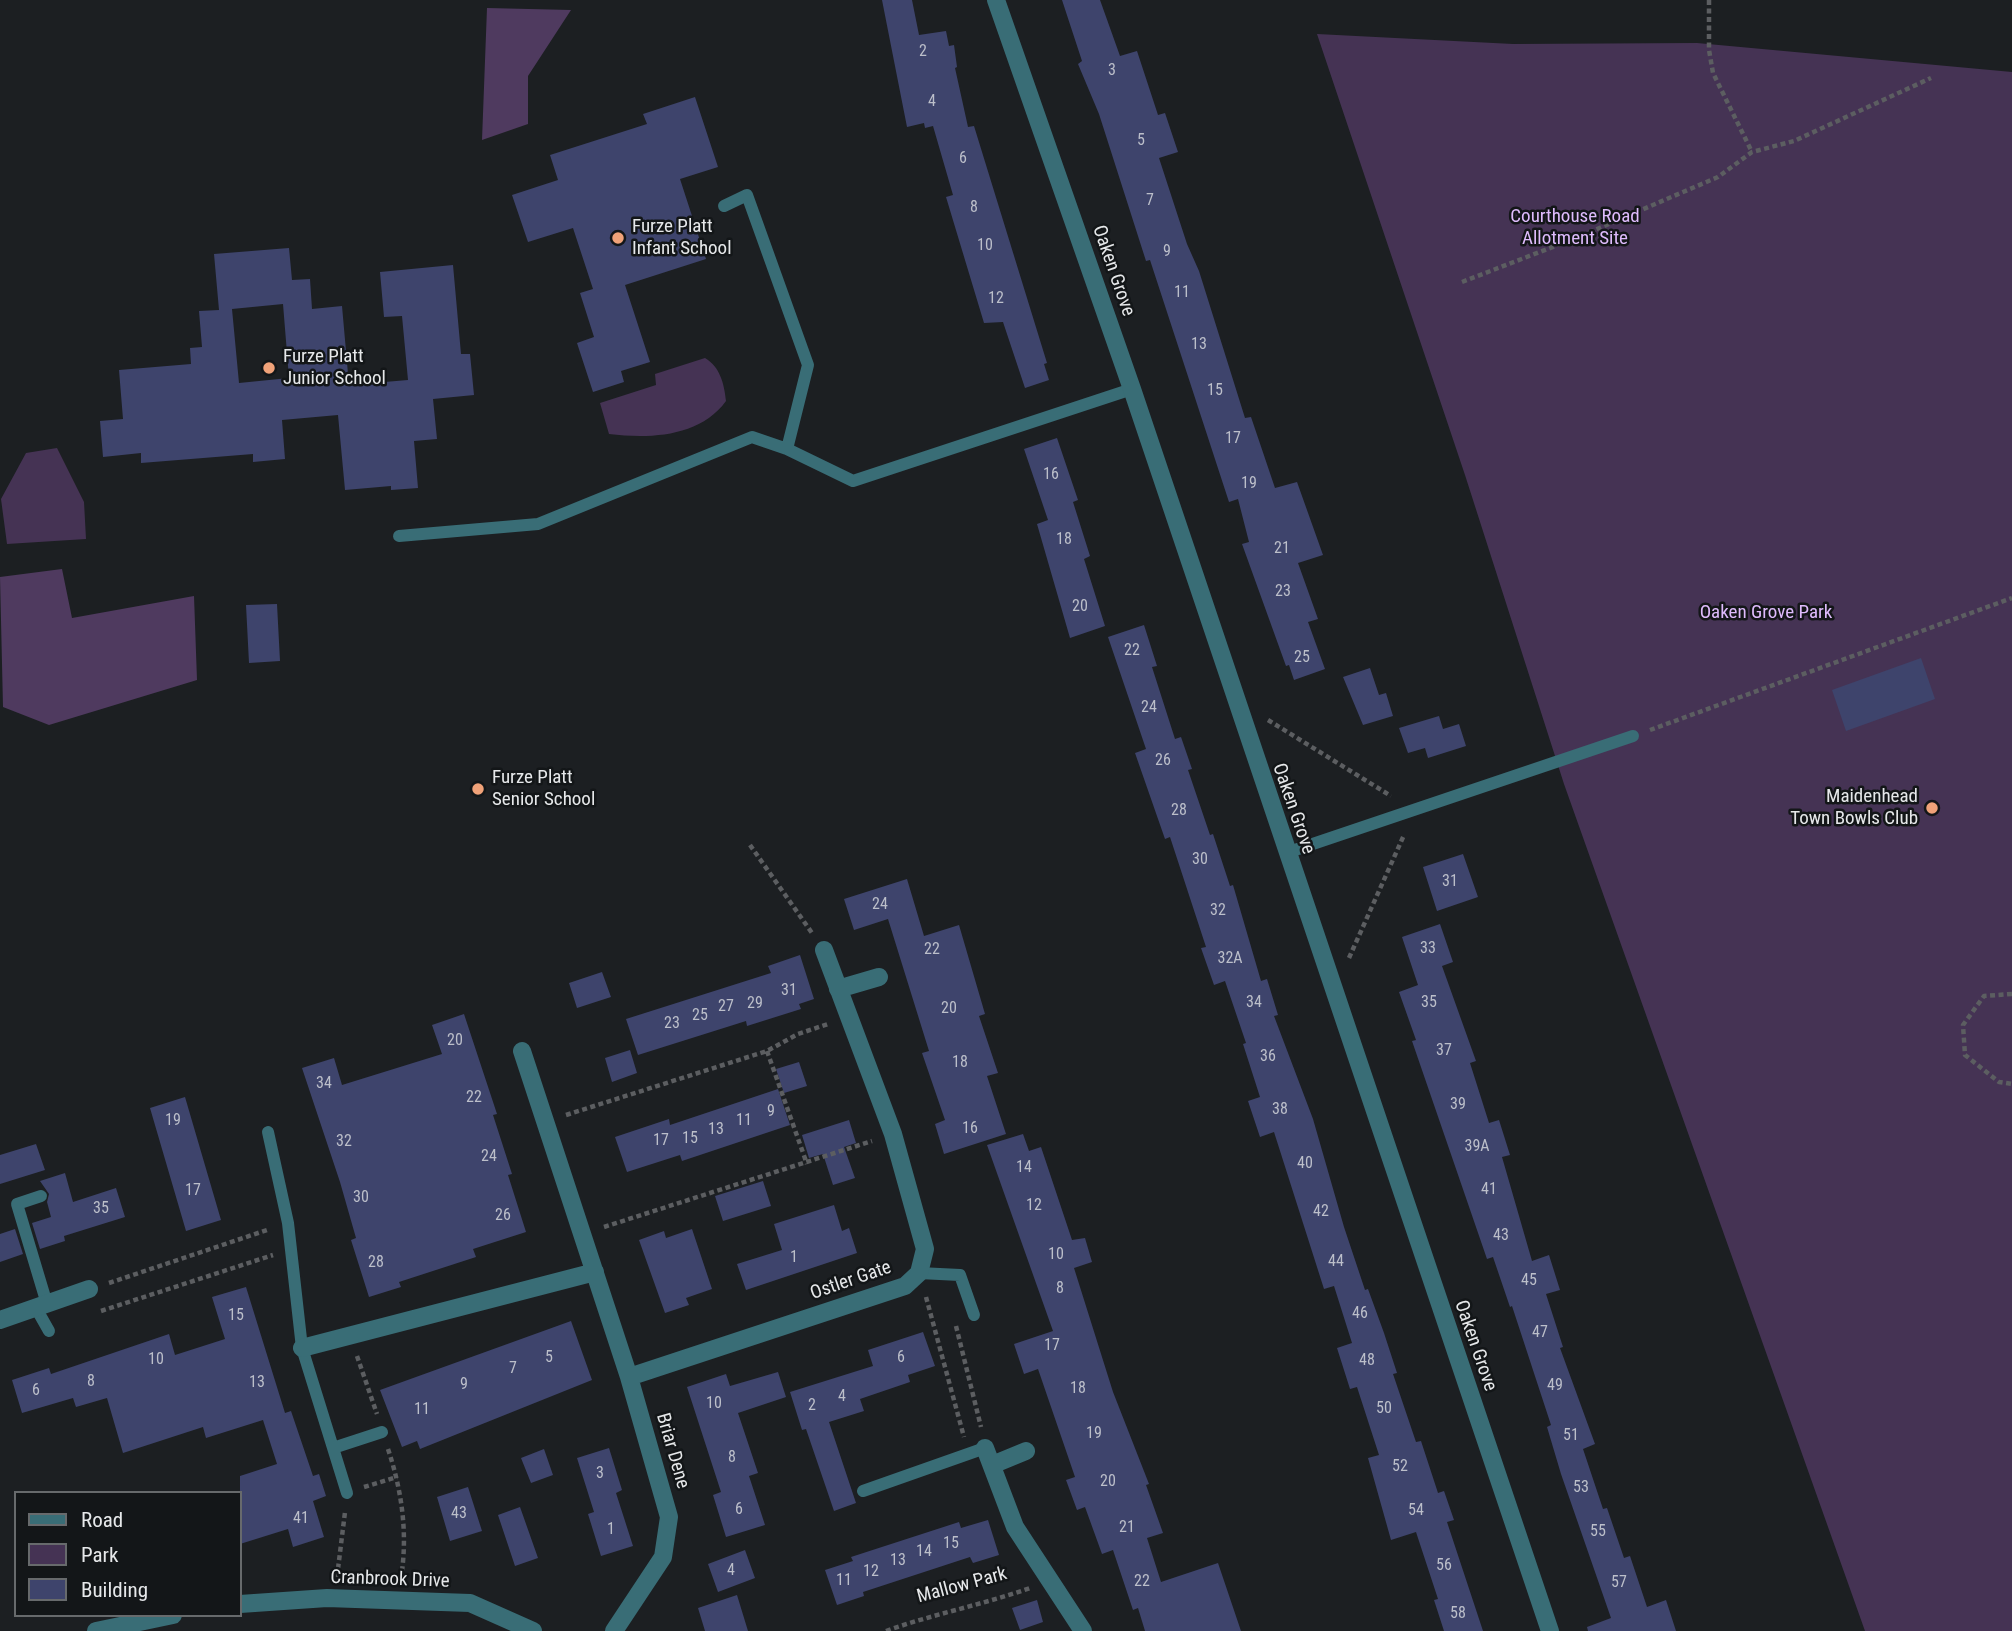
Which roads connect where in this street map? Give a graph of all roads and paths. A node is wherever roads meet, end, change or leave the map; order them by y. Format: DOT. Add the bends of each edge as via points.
graph roads {
  1 [pos="996,0"];
  2 [pos="1709,0"];
  3 [pos="1931,78"];
  4 [pos="1752,152"];
  5 [pos="724,206"];
  6 [pos="1462,282"];
  7 [pos="1132,389"];
  8 [pos="787,449"];
  9 [pos="399,536"];
  10 [pos="2012,598"];
  11 [pos="1633,736"];
  12 [pos="750,845"];
  13 [pos="1286,853"];
  14 [pos="824,950"];
  15 [pos="879,977"];
  16 [pos="838,989"];
  17 [pos="2012,993"];
  18 [pos="849,1017"];
  19 [pos="522,1051"];
  20 [pos="767,1051"];
  21 [pos="2012,1084"];
  22 [pos="547,1123"];
  23 [pos="268,1132"];
  24 [pos="893,1134"];
  25 [pos="807,1164"];
  26 [pos="41,1196"];
  27 [pos="288,1223"];
  28 [pos="583,1236"];
  29 [pos="290,1249"];
  30 [pos="595,1272"];
  31 [pos="919,1273"];
  32 [pos="89,1289"];
  33 [pos="42,1306"];
  34 [pos="99,1312"];
  35 [pos="974,1315"];
  36 [pos="953,1318"];
  37 [pos="0,1320"];
  38 [pos="49,1331"];
  39 [pos="351,1335"];
  40 [pos="302,1348"];
  41 [pos="629,1377"];
  42 [pos="382,1432"];
  43 [pos="333,1448"];
  44 [pos="977,1451"];
  45 [pos="1026,1451"];
  46 [pos="992,1465"];
  47 [pos="397,1477"];
  48 [pos="863,1491"];
  49 [pos="347,1493"];
  50 [pos="1051,1581"];
  51 [pos="335,1598"];
  52 [pos="397,1601"];
  53 [pos="242,1604"];
  54 [pos="163,1617"];
  55 [pos="96,1631"];
  56 [pos="533,1631"];
  57 [pos="614,1631"];
  58 [pos="886,1631"];
  59 [pos="1083,1631"];
  60 [pos="1549,1631"];
  1 -- 7 [label="street, Oaken Grove"];
  2 -- 4 [label="path" via="1713,72"];
  3 -- 4 [label="path" via="1794,141"];
  4 -- 6 [label="path" via="1718,177"];
  5 -- 8 [label="lane" via="747,195 808,365"];
  7 -- 8 [label="lane" via="853,481"];
  7 -- 13 [label="street, Oaken Grove"];
  8 -- 9 [label="lane" via="752,437 538,524"];
  10 -- 11 [label="path"];
  11 -- 13 [label="lane"];
  12 -- 14 [label="path"];
  13 -- 60 [label="street, Oaken Grove"];
  14 -- 16 [label="street, Ostler Gate"];
  15 -- 16 [label="street"];
  16 -- 18 [label="street, Ostler Gate"];
  17 -- 21 [label="path" via="1984,996 1963,1025 1965,1055 1999,1082"];
  18 -- 20 [label="path" via="797,1034"];
  18 -- 24 [label="street, Ostler Gate"];
  19 -- 22 [label="street, Briar Dene"];
  20 -- 22 [label="path"];
  20 -- 25 [label="path"];
  22 -- 28 [label="street, Briar Dene"];
  23 -- 27 [label="lane"];
  24 -- 25 [label="path"];
  24 -- 31 [label="street, Ostler Gate" via="925,1249"];
  25 -- 28 [label="path"];
  26 -- 33 [label="lane" via="17,1204"];
  27 -- 29 [label="lane"];
  27 -- 32 [label="path"];
  28 -- 30 [label="street, Briar Dene"];
  29 -- 34 [label="path"];
  29 -- 40 [label="lane"];
  30 -- 39 [label="street"];
  30 -- 41 [label="street, Briar Dene"];
  31 -- 35 [label="lane" via="960,1275"];
  31 -- 41 [label="street, Ostler Gate" via="905,1286"];
  31 -- 44 [label="path"];
  32 -- 33 [label="street"];
  33 -- 37 [label="street"];
  33 -- 38 [label="lane"];
  36 -- 44 [label="path"];
  39 -- 40 [label="street"];
  39 -- 42 [label="path"];
  40 -- 43 [label="lane"];
  41 -- 57 [label="street, Briar Dene" via="669,1517 663,1557"];
  42 -- 43 [label="lane"];
  42 -- 47 [label="path"];
  43 -- 49 [label="lane"];
  44 -- 46 [label="street"];
  44 -- 48 [label="lane"];
  45 -- 46 [label="street"];
  46 -- 50 [label="street" via="1015,1527"];
  47 -- 49 [label="path"];
  47 -- 52 [label="path" via="406,1547"];
  49 -- 51 [label="path"];
  50 -- 58 [label="path, Mallow Park"];
  50 -- 59 [label="street"];
  51 -- 52 [label="street, Cranbrook Drive"];
  51 -- 53 [label="street, Cranbrook Drive"];
  52 -- 56 [label="street, Cranbrook Drive" via="470,1603"];
  54 -- 55 [label="street"];
}
